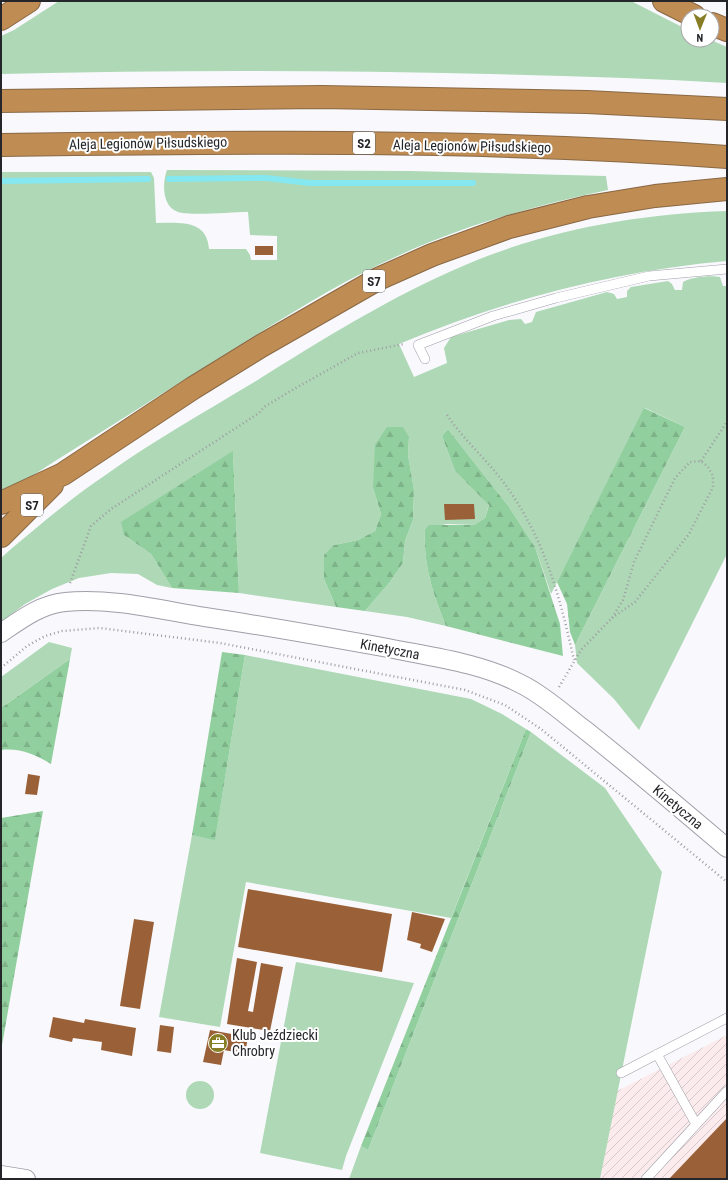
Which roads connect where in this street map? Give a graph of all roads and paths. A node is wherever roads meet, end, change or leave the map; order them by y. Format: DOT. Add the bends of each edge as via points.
graph roads {
  1 [pos="29,1"];
  2 [pos="664,1"];
  3 [pos="680,9"];
  4 [pos="1,19"];
  5 [pos="1,101"];
  6 [pos="727,109"];
  7 [pos="1,145"];
  8 [pos="727,157"];
  9 [pos="727,189"];
  10 [pos="727,269"];
  11 [pos="418,345"];
  12 [pos="425,359"];
  13 [pos="447,415"];
  14 [pos="727,422"];
  15 [pos="701,462"];
  16 [pos="63,474"];
  17 [pos="1,503"];
  18 [pos="1,536"];
  19 [pos="63,602"];
  20 [pos="612,618"];
  21 [pos="1,633"];
  22 [pos="574,660"];
  23 [pos="1,668"];
  24 [pos="550,702"];
  25 [pos="727,848"];
  26 [pos="727,882"];
  27 [pos="727,1018"];
  28 [pos="657,1054"];
  29 [pos="621,1073"];
  30 [pos="727,1091"];
  31 [pos="696,1124"];
  32 [pos="1,1175"];
  33 [pos="26,1179"];
  34 [pos="646,1179"];
  1 -- 4 [label="highway"];
  2 -- 3 [label="highway"];
  5 -- 6 [label="highway" via="376,98 587,102"];
  7 -- 8 [label="highway, Aleja Legionów Piłsudskiego / S2" via="289,142 524,146"];
  9 -- 16 [label="highway, S7" via="643,197 567,212 509,227 432,255 378,279 261,346 192,388"];
  10 -- 11 [label="lane" via="649,276 564,296 493,316"];
  11 -- 12 [label="lane"];
  11 -- 19 [label="path" via="402,344 358,353 264,407 259,413 111,509 91,526"];
  13 -- 22 [label="path" via="458,432 508,488 531,523 549,563"];
  14 -- 15 [label="path"];
  15 -- 20 [label="path" via="690,462 675,478 634,562 623,600"];
  15 -- 20 [label="path" via="708,467 713,476 714,486 689,534 635,602"];
  16 -- 17 [label="highway"];
  16 -- 18 [label="highway, S7"];
  19 -- 21 [label="street, Kinetyczna" via="26,616"];
  19 -- 24 [label="street, Kinetyczna" via="126,605 271,627 444,659 500,674"];
  20 -- 22 [label="path"];
  22 -- 24 [label="path"];
  23 -- 26 [label="path" via="27,646 45,636 62,631 100,628 220,643 466,690 505,705 541,729"];
  24 -- 25 [label="street, Kinetyczna"];
  27 -- 28 [label="lane"];
  28 -- 29 [label="lane"];
  28 -- 31 [label="lane"];
  30 -- 31 [label="lane"];
  31 -- 34 [label="lane"];
  32 -- 33 [label="street"];
}
